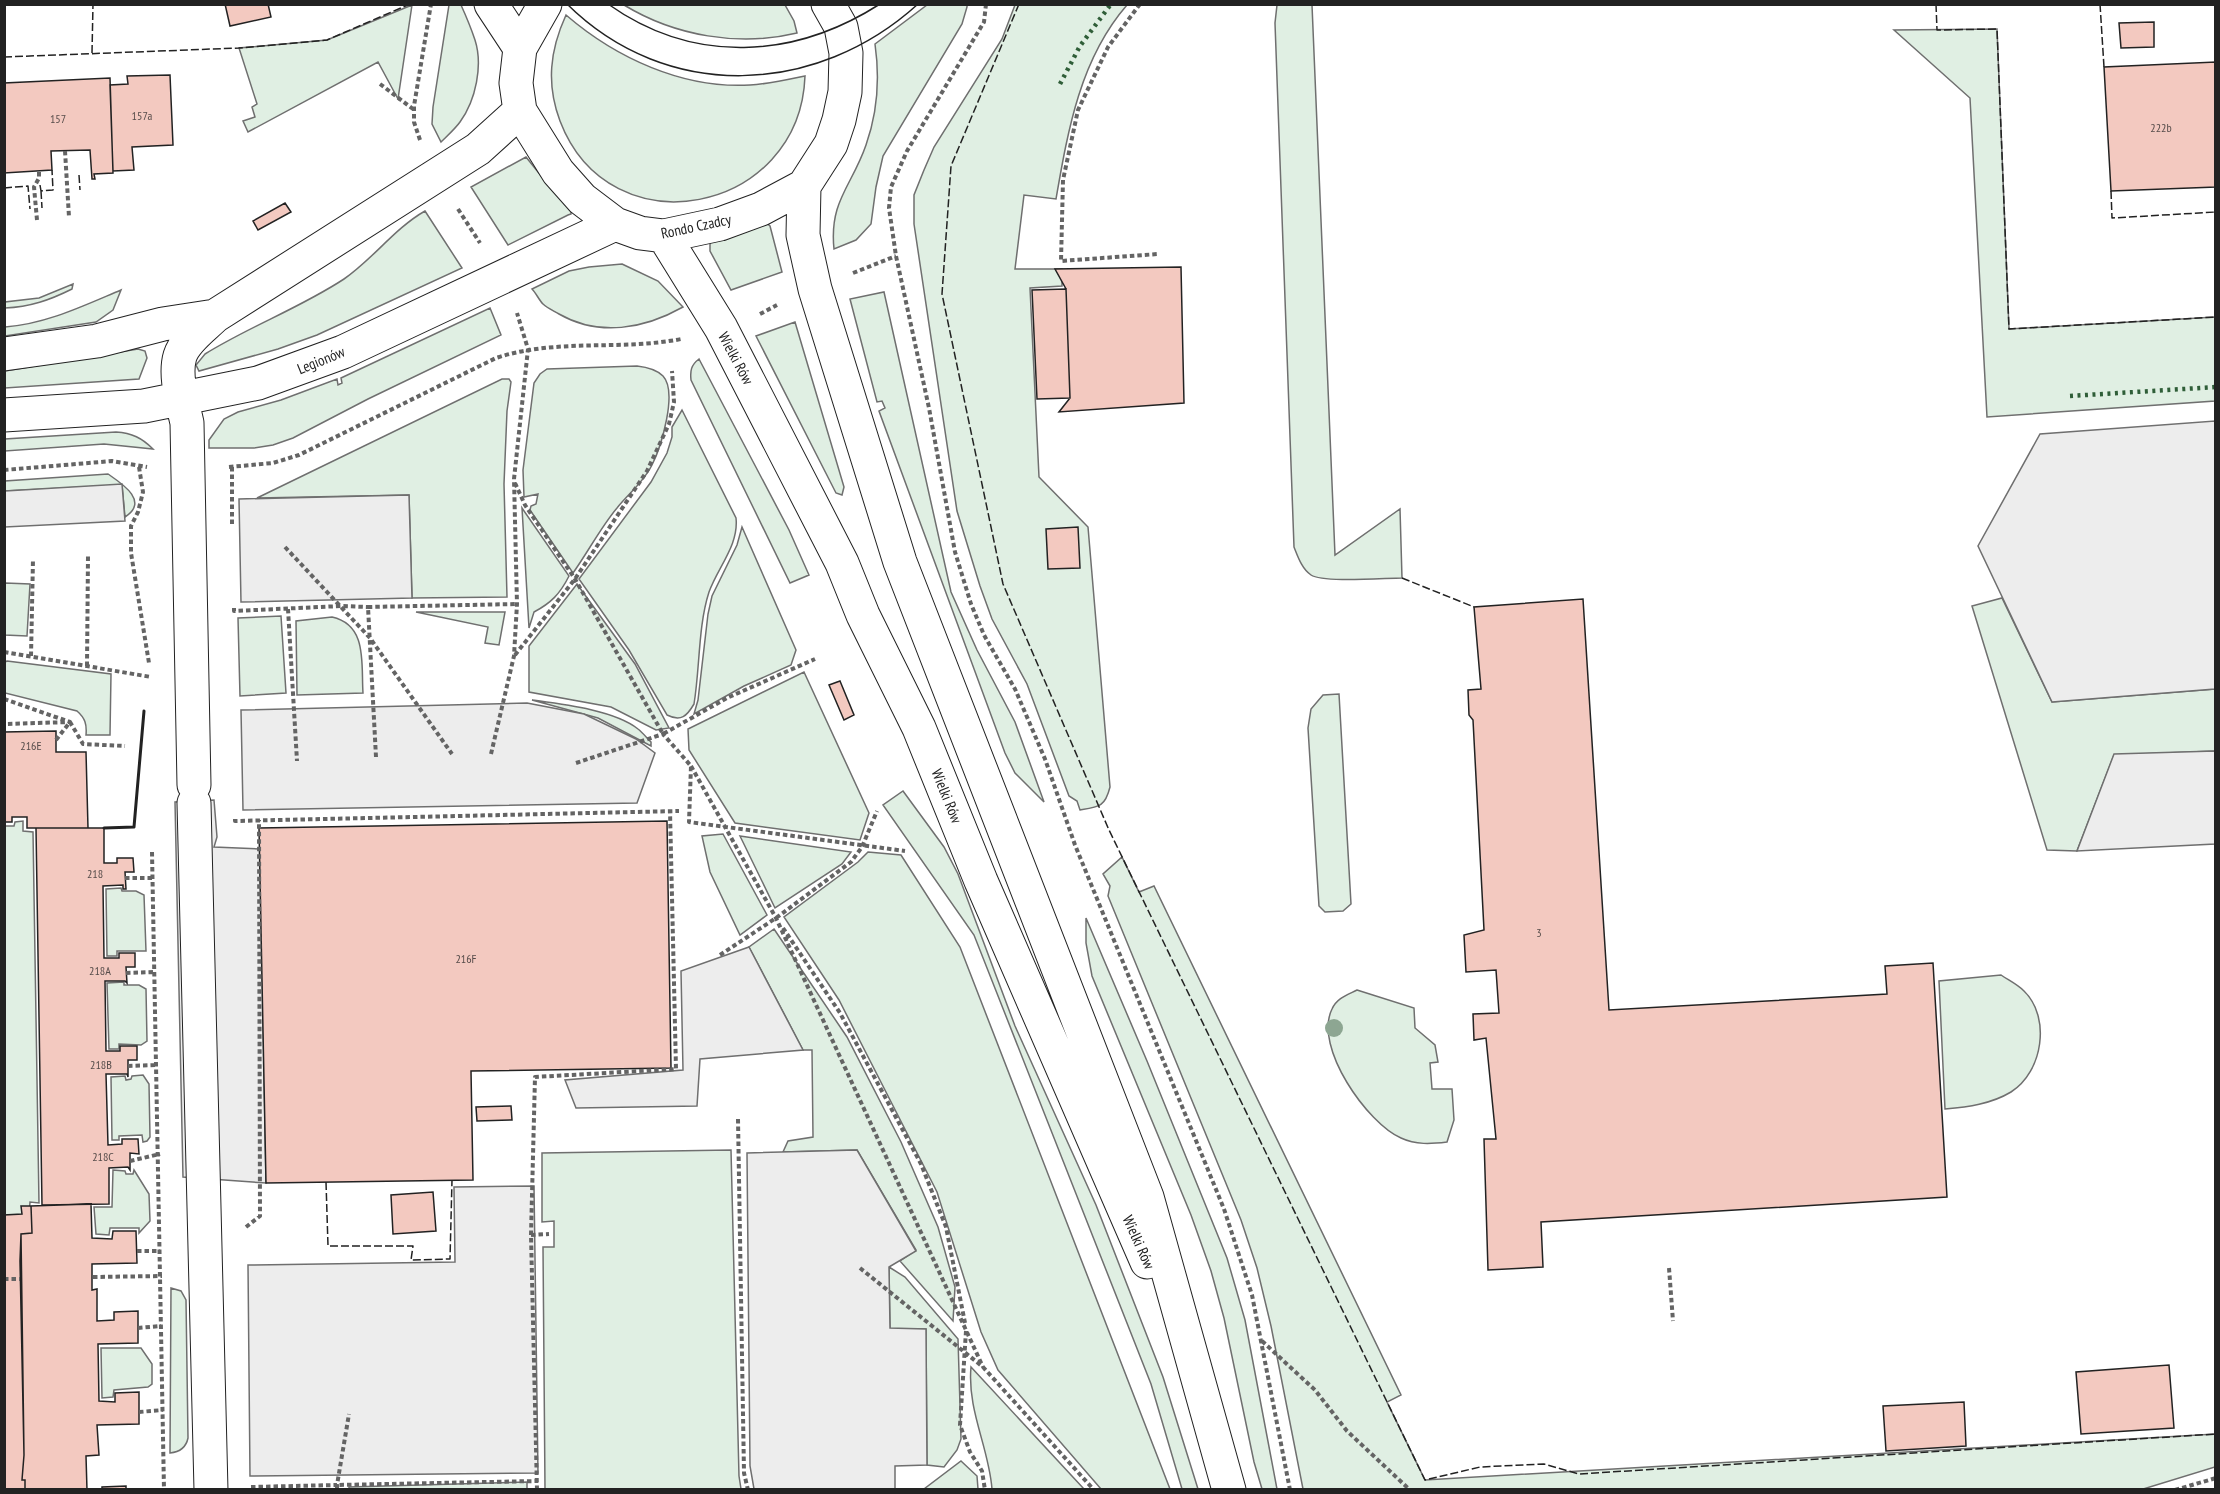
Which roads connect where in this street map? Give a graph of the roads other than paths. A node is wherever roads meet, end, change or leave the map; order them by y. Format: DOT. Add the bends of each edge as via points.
graph roads {
  1 [pos="491,4"];
  2 [pos="545,4"];
  3 [pos="828,4"];
  4 [pos="520,48"];
  5 [pos="520,111"];
  6 [pos="804,186"];
  7 [pos="615,224"];
  8 [pos="664,236"];
  9 [pos="215,316"];
  10 [pos="4,354"];
  11 [pos="182,400"];
  12 [pos="4,415"];
  13 [pos="1196,1373"];
  14 [pos="211,1490"];
  15 [pos="1229,1490"];
  1 -- 4 [label="street"];
  2 -- 4 [label="street, Rondo Czadcy"];
  3 -- 6 [label="street, Rondo Czadcy" via="840,27 846,53 845,92 831,144"];
  4 -- 5 [label="street, Rondo Czadcy" via="516,83"];
  5 -- 7 [label="street, Rondo Czadcy" via="558,172 582,199"];
  5 -- 9 [label="street" via="478,148"];
  6 -- 8 [label="street, Rondo Czadcy" via="761,209 720,224"];
  6 -- 13 [label="street, Wielki Rów" via="803,235 815,289 900,562 1147,1197"];
  7 -- 8 [label="street, Rondo Czadcy"];
  7 -- 11 [label="street, Legionów" via="343,352 258,383"];
  8 -- 13 [label="street, Wielki Rów" via="721,328 842,563 919,728 981,881"];
  9 -- 10 [label="street" via="97,341"];
  9 -- 11 [label="street" via="180,356"];
  11 -- 12 [label="street, Legionów"];
  11 -- 14 [label="street" via="187,423"];
  13 -- 15 [label="street, Wielki Rów"];
}
